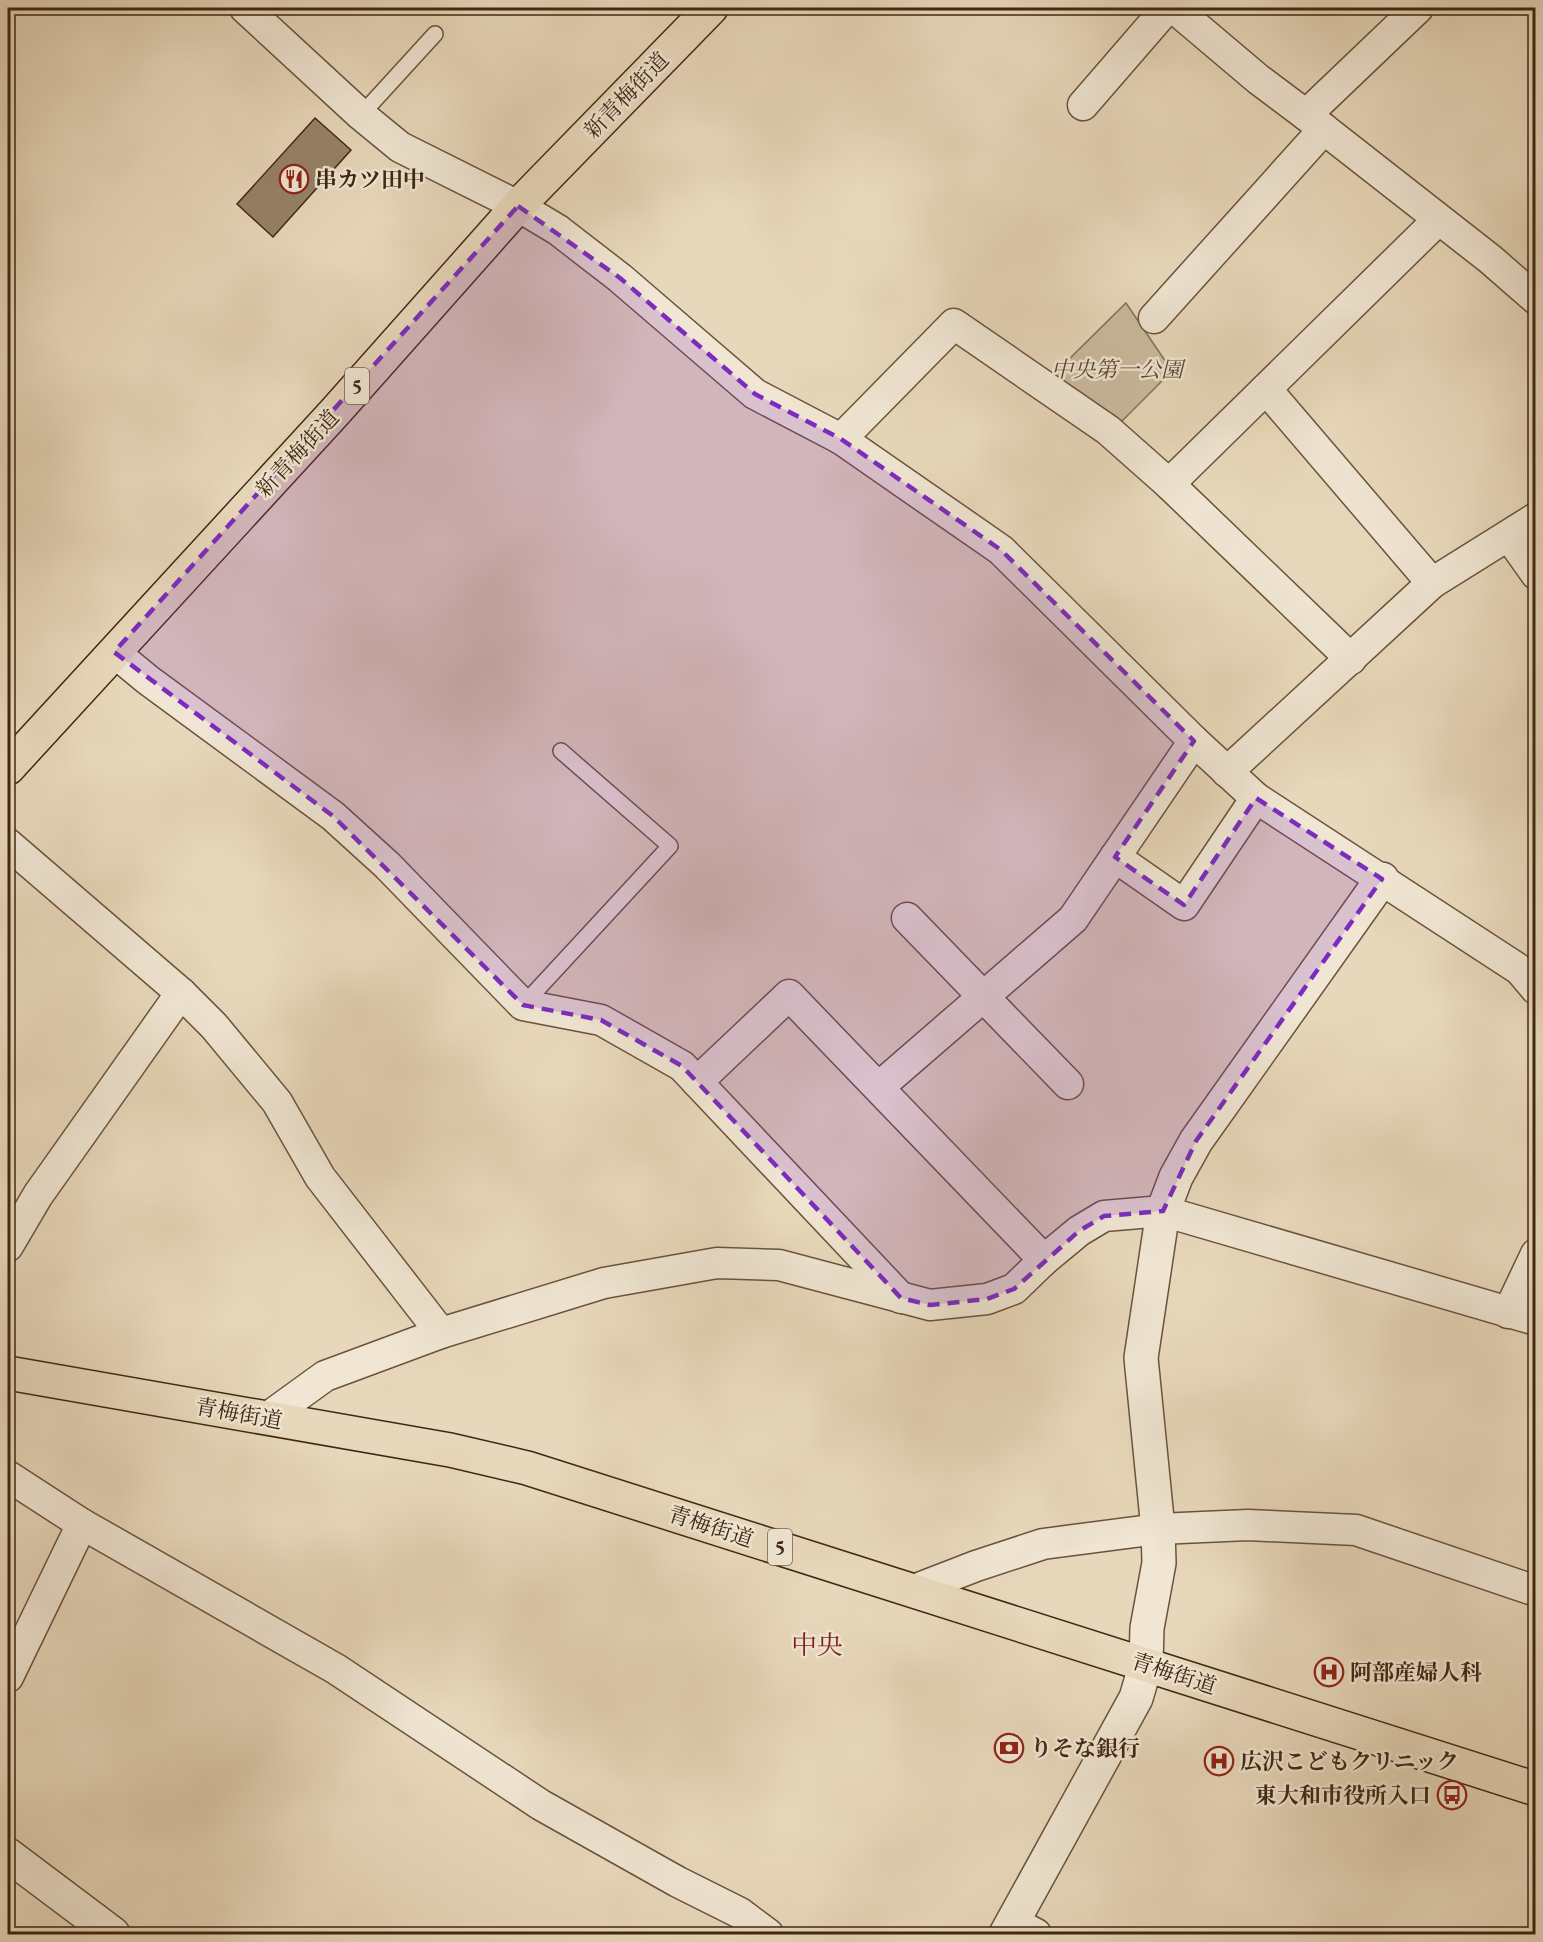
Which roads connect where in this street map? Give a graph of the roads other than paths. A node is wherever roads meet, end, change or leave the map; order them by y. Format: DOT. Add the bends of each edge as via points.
graph roads {
  1 [pos="245,8"];
  2 [pos="709,8"];
  3 [pos="1167,8"];
  4 [pos="1174,8"];
  5 [pos="1418,8"];
  6 [pos="435,34"];
  7 [pos="1083,105"];
  8 [pos="361,115"];
  9 [pos="1315,122"];
  10 [pos="518,206"];
  11 [pos="1438,220"];
  12 [pos="1536,299"];
  13 [pos="1154,318"];
  14 [pos="1266,389"];
  15 [pos="841,439"];
  16 [pos="1169,484"];
  17 [pos="1536,518"];
  18 [pos="1509,536"];
  19 [pos="1536,574"];
  20 [pos="1432,583"];
  21 [pos="114,652"];
  22 [pos="1351,659"];
  23 [pos="1194,741"];
  24 [pos="561,751"];
  25 [pos="8,768"];
  26 [pos="1227,772"];
  27 [pos="1256,798"];
  28 [pos="8,844"];
  29 [pos="1115,857"];
  30 [pos="1382,879"];
  31 [pos="907,918"];
  32 [pos="1536,989"];
  33 [pos="182,993"];
  34 [pos="984,996"];
  35 [pos="523,1005"];
  36 [pos="697,1082"];
  37 [pos="1068,1084"];
  38 [pos="879,1087"];
  39 [pos="1163,1211"];
  40 [pos="8,1246"];
  41 [pos="1536,1254"];
  42 [pos="1044,1260"];
  43 [pos="901,1298"];
  44 [pos="1522,1317"];
  45 [pos="441,1333"];
  46 [pos="8,1374"];
  47 [pos="267,1418"];
  48 [pos="8,1476"];
  49 [pos="82,1524"];
  50 [pos="1158,1529"];
  51 [pos="914,1590"];
  52 [pos="1536,1591"];
  53 [pos="1146,1664"];
  54 [pos="8,1677"];
  55 [pos="1536,1789"];
  56 [pos="8,1855"];
  57 [pos="1018,1930"];
  58 [pos="113,1935"];
  59 [pos="768,1935"];
  1 -- 8 [label="street"];
  2 -- 10 [label="main road, 新青梅街道 / 5"];
  3 -- 7 [label="street"];
  4 -- 9 [label="street"];
  5 -- 9 [label="street"];
  6 -- 8 [label="lane"];
  8 -- 10 [label="street" via="400,147"];
  9 -- 11 [label="street"];
  9 -- 13 [label="street"];
  10 -- 15 [label="street" via="558,230 620,278 755,394"];
  10 -- 21 [label="main road, 新青梅街道 / 5"];
  11 -- 12 [label="street"];
  11 -- 14 [label="street"];
  14 -- 16 [label="street"];
  14 -- 20 [label="street"];
  15 -- 16 [label="street" via="954,324 1108,429"];
  15 -- 23 [label="street" via="1001,550"];
  16 -- 22 [label="street"];
  17 -- 18 [label="street"];
  18 -- 19 [label="street"];
  18 -- 20 [label="street"];
  20 -- 22 [label="street"];
  21 -- 25 [label="main road, 新青梅街道 / 5"];
  21 -- 35 [label="street" via="333,816 387,865"];
  22 -- 26 [label="street"];
  23 -- 26 [label="street"];
  23 -- 29 [label="street"];
  24 -- 35 [label="lane" via="670,846"];
  26 -- 27 [label="street"];
  27 -- 29 [label="street" via="1184,905"];
  27 -- 30 [label="street"];
  28 -- 33 [label="street"];
  29 -- 34 [label="street" via="1072,919"];
  30 -- 32 [label="street" via="1520,970"];
  30 -- 39 [label="street" via="1196,1141"];
  31 -- 34 [label="street"];
  33 -- 40 [label="street" via="38,1195"];
  33 -- 45 [label="street" via="277,1102 320,1177"];
  34 -- 37 [label="street"];
  34 -- 38 [label="street"];
  35 -- 36 [label="street" via="602,1020 682,1066"];
  36 -- 38 [label="street" via="789,995"];
  36 -- 43 [label="street"];
  38 -- 42 [label="street"];
  39 -- 42 [label="street" via="1104,1216"];
  39 -- 44 [label="street"];
  39 -- 50 [label="street" via="1142,1359"];
  41 -- 44 [label="street"];
  42 -- 43 [label="street" via="1014,1289 987,1299 930,1305"];
  43 -- 45 [label="street" via="779,1265 717,1263 604,1283"];
  45 -- 47 [label="street" via="325,1376"];
  46 -- 47 [label="main road, 青梅街道 / 5"];
  47 -- 51 [label="main road, 青梅街道 / 5" via="450,1450 527,1468"];
  48 -- 49 [label="street"];
  49 -- 54 [label="street"];
  49 -- 59 [label="street" via="336,1669 541,1804 740,1913"];
  50 -- 51 [label="street" via="1043,1544"];
  50 -- 52 [label="street" via="1248,1525 1356,1530"];
  50 -- 53 [label="street" via="1159,1563 1147,1628"];
  51 -- 53 [label="main road, 青梅街道 / 5"];
  53 -- 55 [label="main road, 青梅街道 / 5"];
  53 -- 57 [label="street" via="1136,1698"];
  56 -- 58 [label="street"];
}
